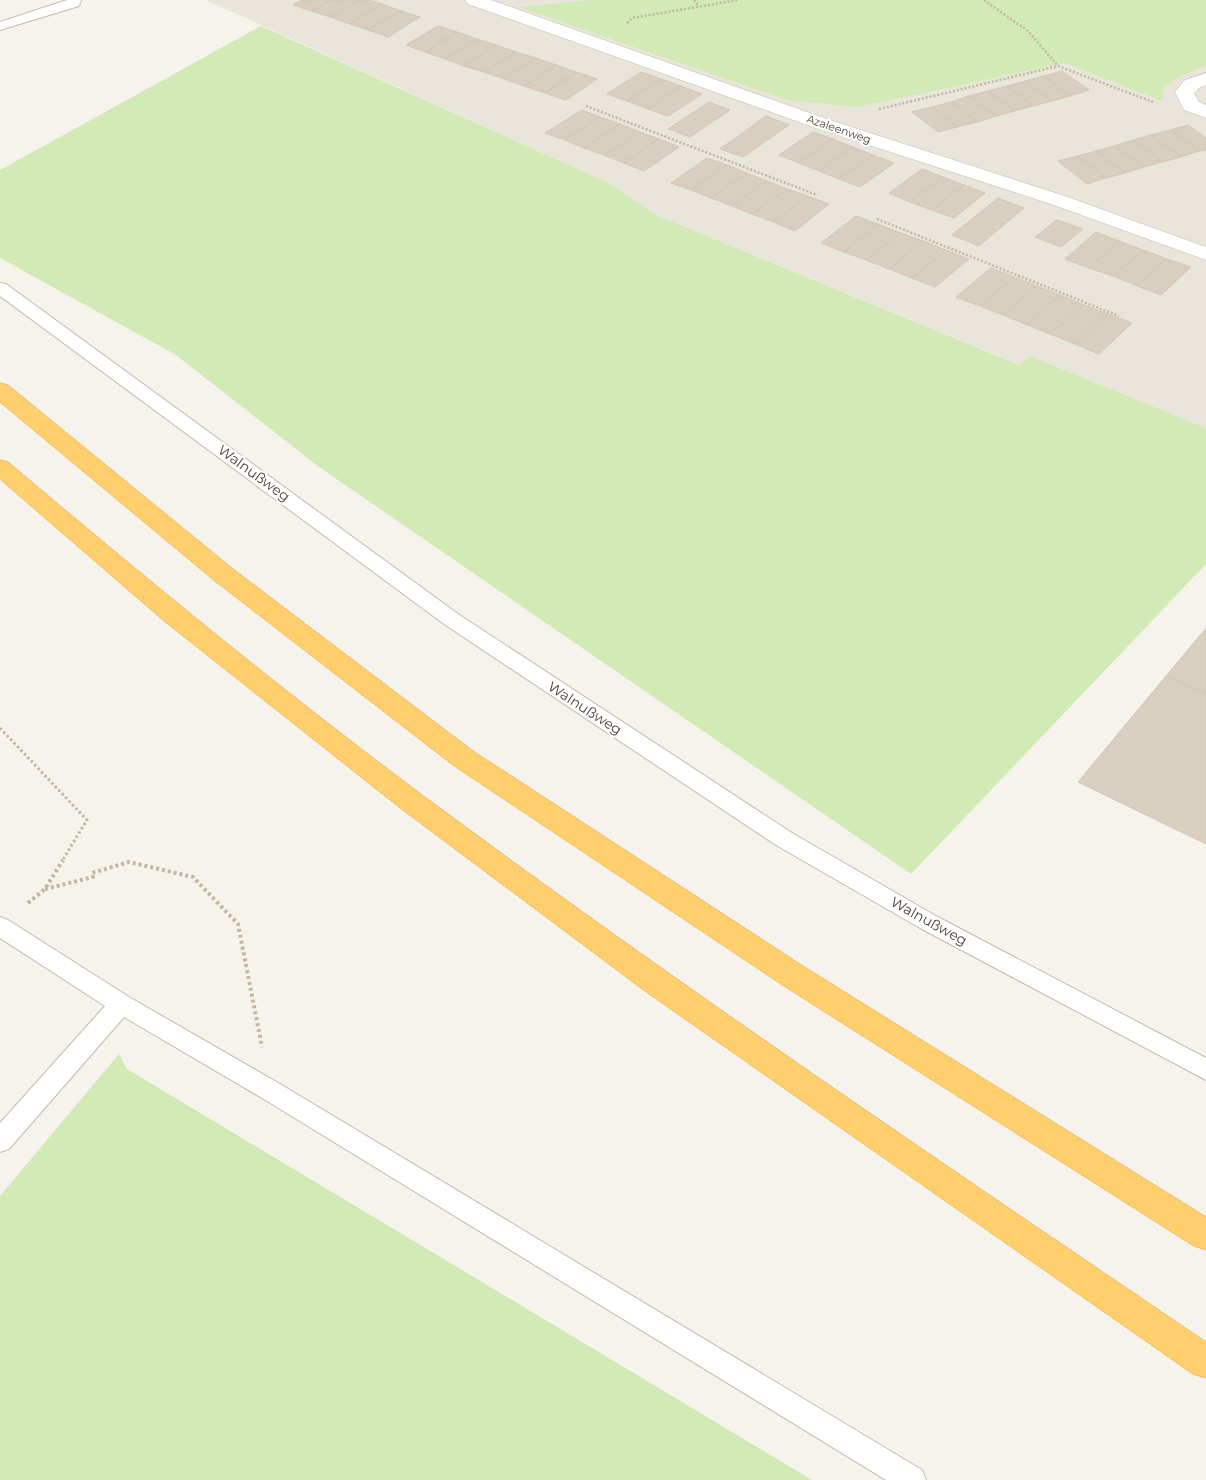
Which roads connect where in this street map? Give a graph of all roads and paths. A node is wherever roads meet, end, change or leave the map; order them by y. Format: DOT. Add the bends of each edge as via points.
graph roads {
  1 [pos="74,0"];
  2 [pos="474,0"];
  3 [pos="694,0"];
  4 [pos="738,0"];
  5 [pos="984,0"];
  6 [pos="698,6"];
  7 [pos="0,26"];
  8 [pos="606,45"];
  9 [pos="1058,66"];
  10 [pos="1206,79"];
  11 [pos="586,106"];
  12 [pos="877,109"];
  13 [pos="1198,109"];
  14 [pos="817,195"];
  15 [pos="877,219"];
  16 [pos="1206,254"];
  17 [pos="0,288"];
  18 [pos="1119,316"];
  19 [pos="0,390"];
  20 [pos="0,467"];
  21 [pos="0,728"];
  22 [pos="45,889"];
  23 [pos="34,898"];
  24 [pos="0,926"];
  25 [pos="121,1004"];
  26 [pos="1206,1070"];
  27 [pos="271,1091"];
  28 [pos="0,1141"];
  29 [pos="1206,1235"];
  30 [pos="1206,1362"];
  31 [pos="912,1480"];
  1 -- 7 [label="lane" via="74,3"];
  2 -- 8 [label="street, Azaleenweg"];
  3 -- 6 [label="path"];
  4 -- 6 [label="path"];
  5 -- 9 [label="path" via="1028,31"];
  6 -- 8 [label="path" via="632,18"];
  8 -- 16 [label="street, Azaleenweg" via="820,123 1058,200"];
  9 -- 12 [label="path"];
  9 -- 13 [label="path" via="1167,108"];
  10 -- 13 [label="street" via="1192,84 1184,92"];
  11 -- 14 [label="path"];
  15 -- 18 [label="path"];
  17 -- 26 [label="lane, Walnußweg" via="452,619 784,840 928,922"];
  19 -- 29 [label="highway" via="224,575 463,758 796,977"];
  20 -- 30 [label="highway" via="172,614 409,800 656,982"];
  21 -- 22 [label="path" via="87,820"];
  22 -- 23 [label="path"];
  22 -- 27 [label="path" via="93,877 92,873 129,862 193,877 238,924"];
  24 -- 25 [label="lane"];
  25 -- 27 [label="lane"];
  25 -- 28 [label="lane"];
  27 -- 31 [label="lane"];
}
